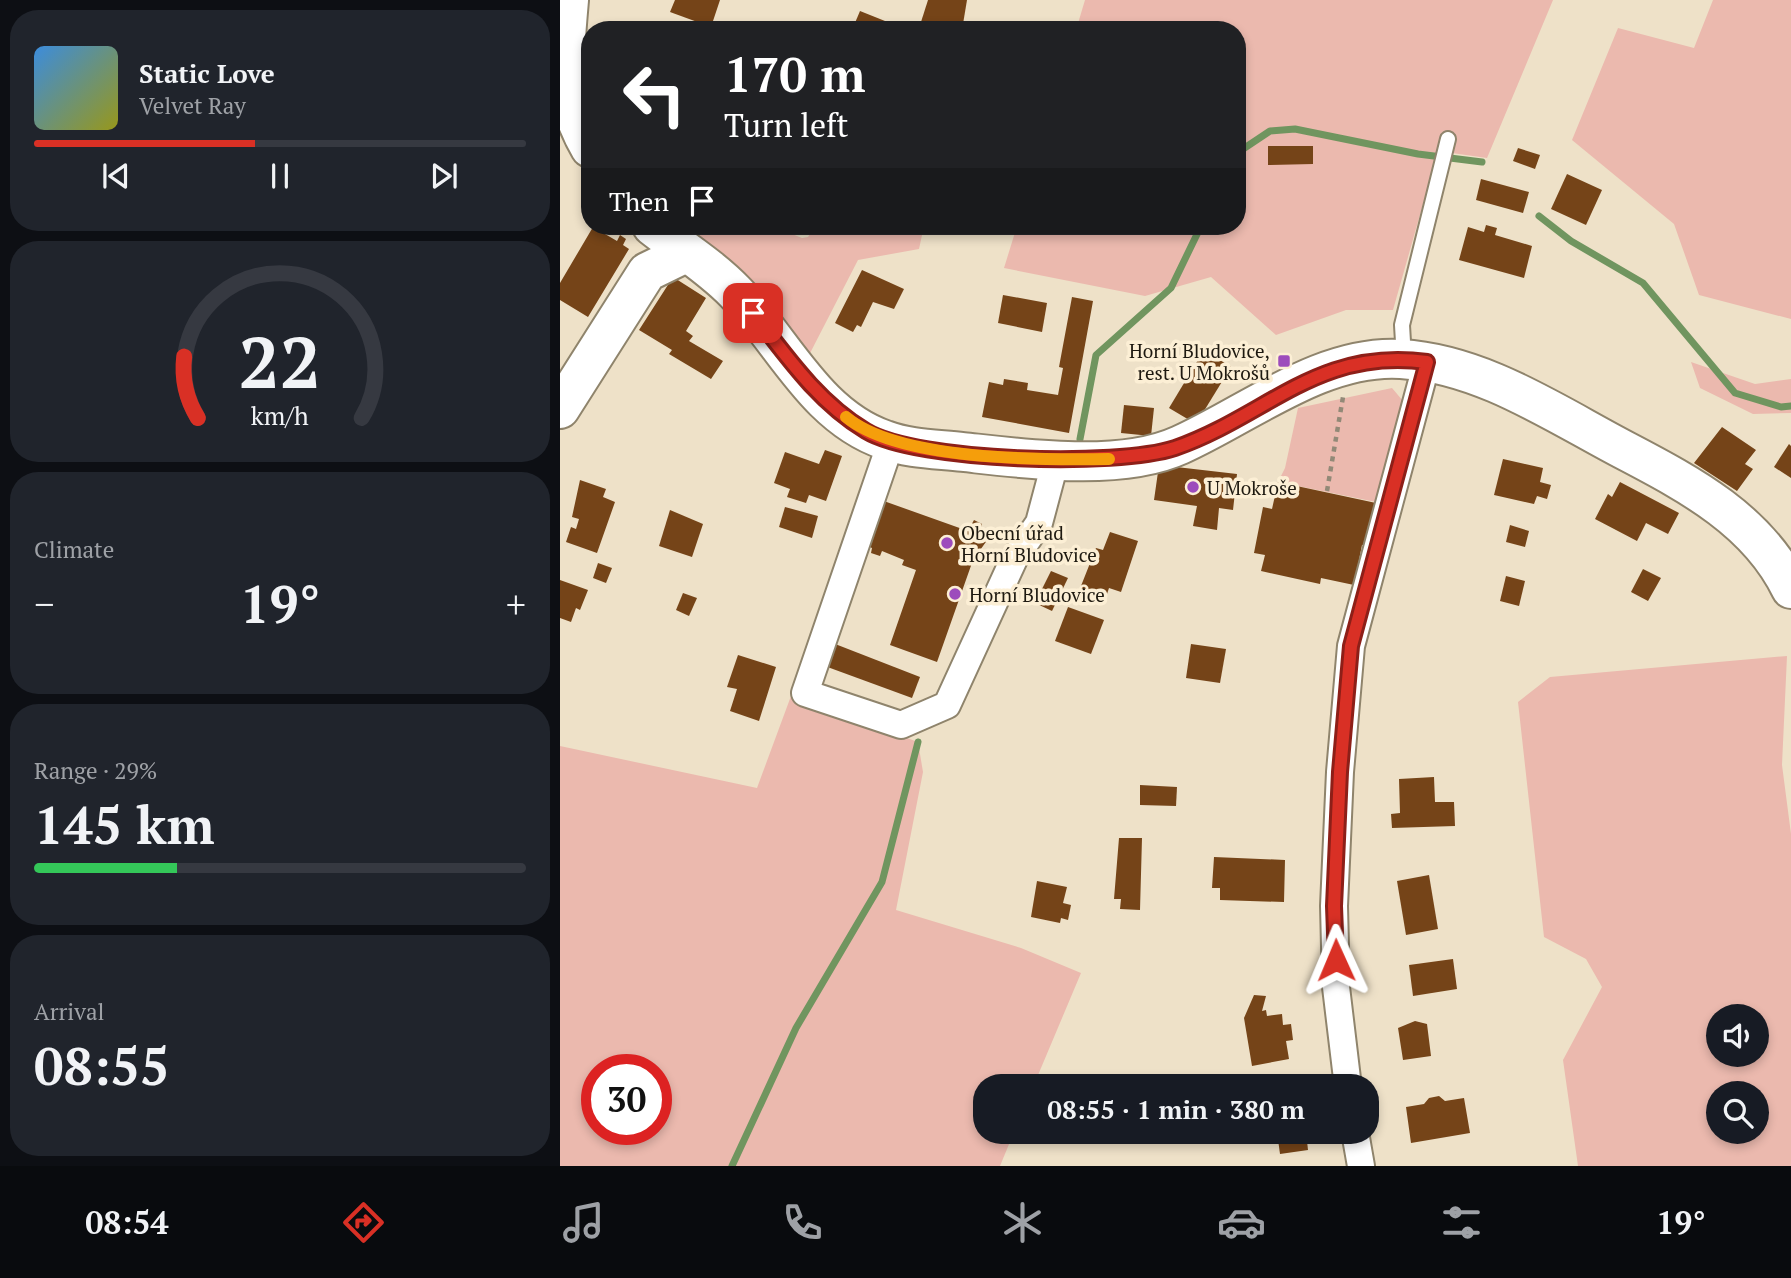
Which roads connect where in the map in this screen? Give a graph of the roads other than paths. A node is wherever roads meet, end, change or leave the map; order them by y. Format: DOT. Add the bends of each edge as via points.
graph roads {
  1 [pos="569,0"];
  2 [pos="581,131"];
  3 [pos="1447,145"];
  4 [pos="663,235"];
  5 [pos="686,253"];
  6 [pos="1415,360"];
  7 [pos="560,409"];
  8 [pos="891,442"];
  9 [pos="1056,459"];
  10 [pos="1791,589"];
  11 [pos="1346,1074"];
  12 [pos="1357,1144"];
  13 [pos="1361,1166"];
  1 -- 2 [label="street" via="565,81"];
  3 -- 6 [label="lane" via="1402,326"];
  4 -- 5 [label="street"];
  5 -- 7 [label="street" via="647,272"];
  5 -- 8 [label="street" via="738,295 827,401 869,433"];
  6 -- 9 [label="street" via="1380,360 1343,368 1286,390 1176,447 1126,458"];
  6 -- 10 [label="street" via="1487,379 1655,467 1742,522 1777,561"];
  6 -- 11 [label="street" via="1351,646 1334,906 1336,987"];
  8 -- 9 [label="street"];
  8 -- 9 [label="street" via="805,693 901,725 947,705 1014,559 1039,523"];
  12 -- 13 [label="street"];
}
